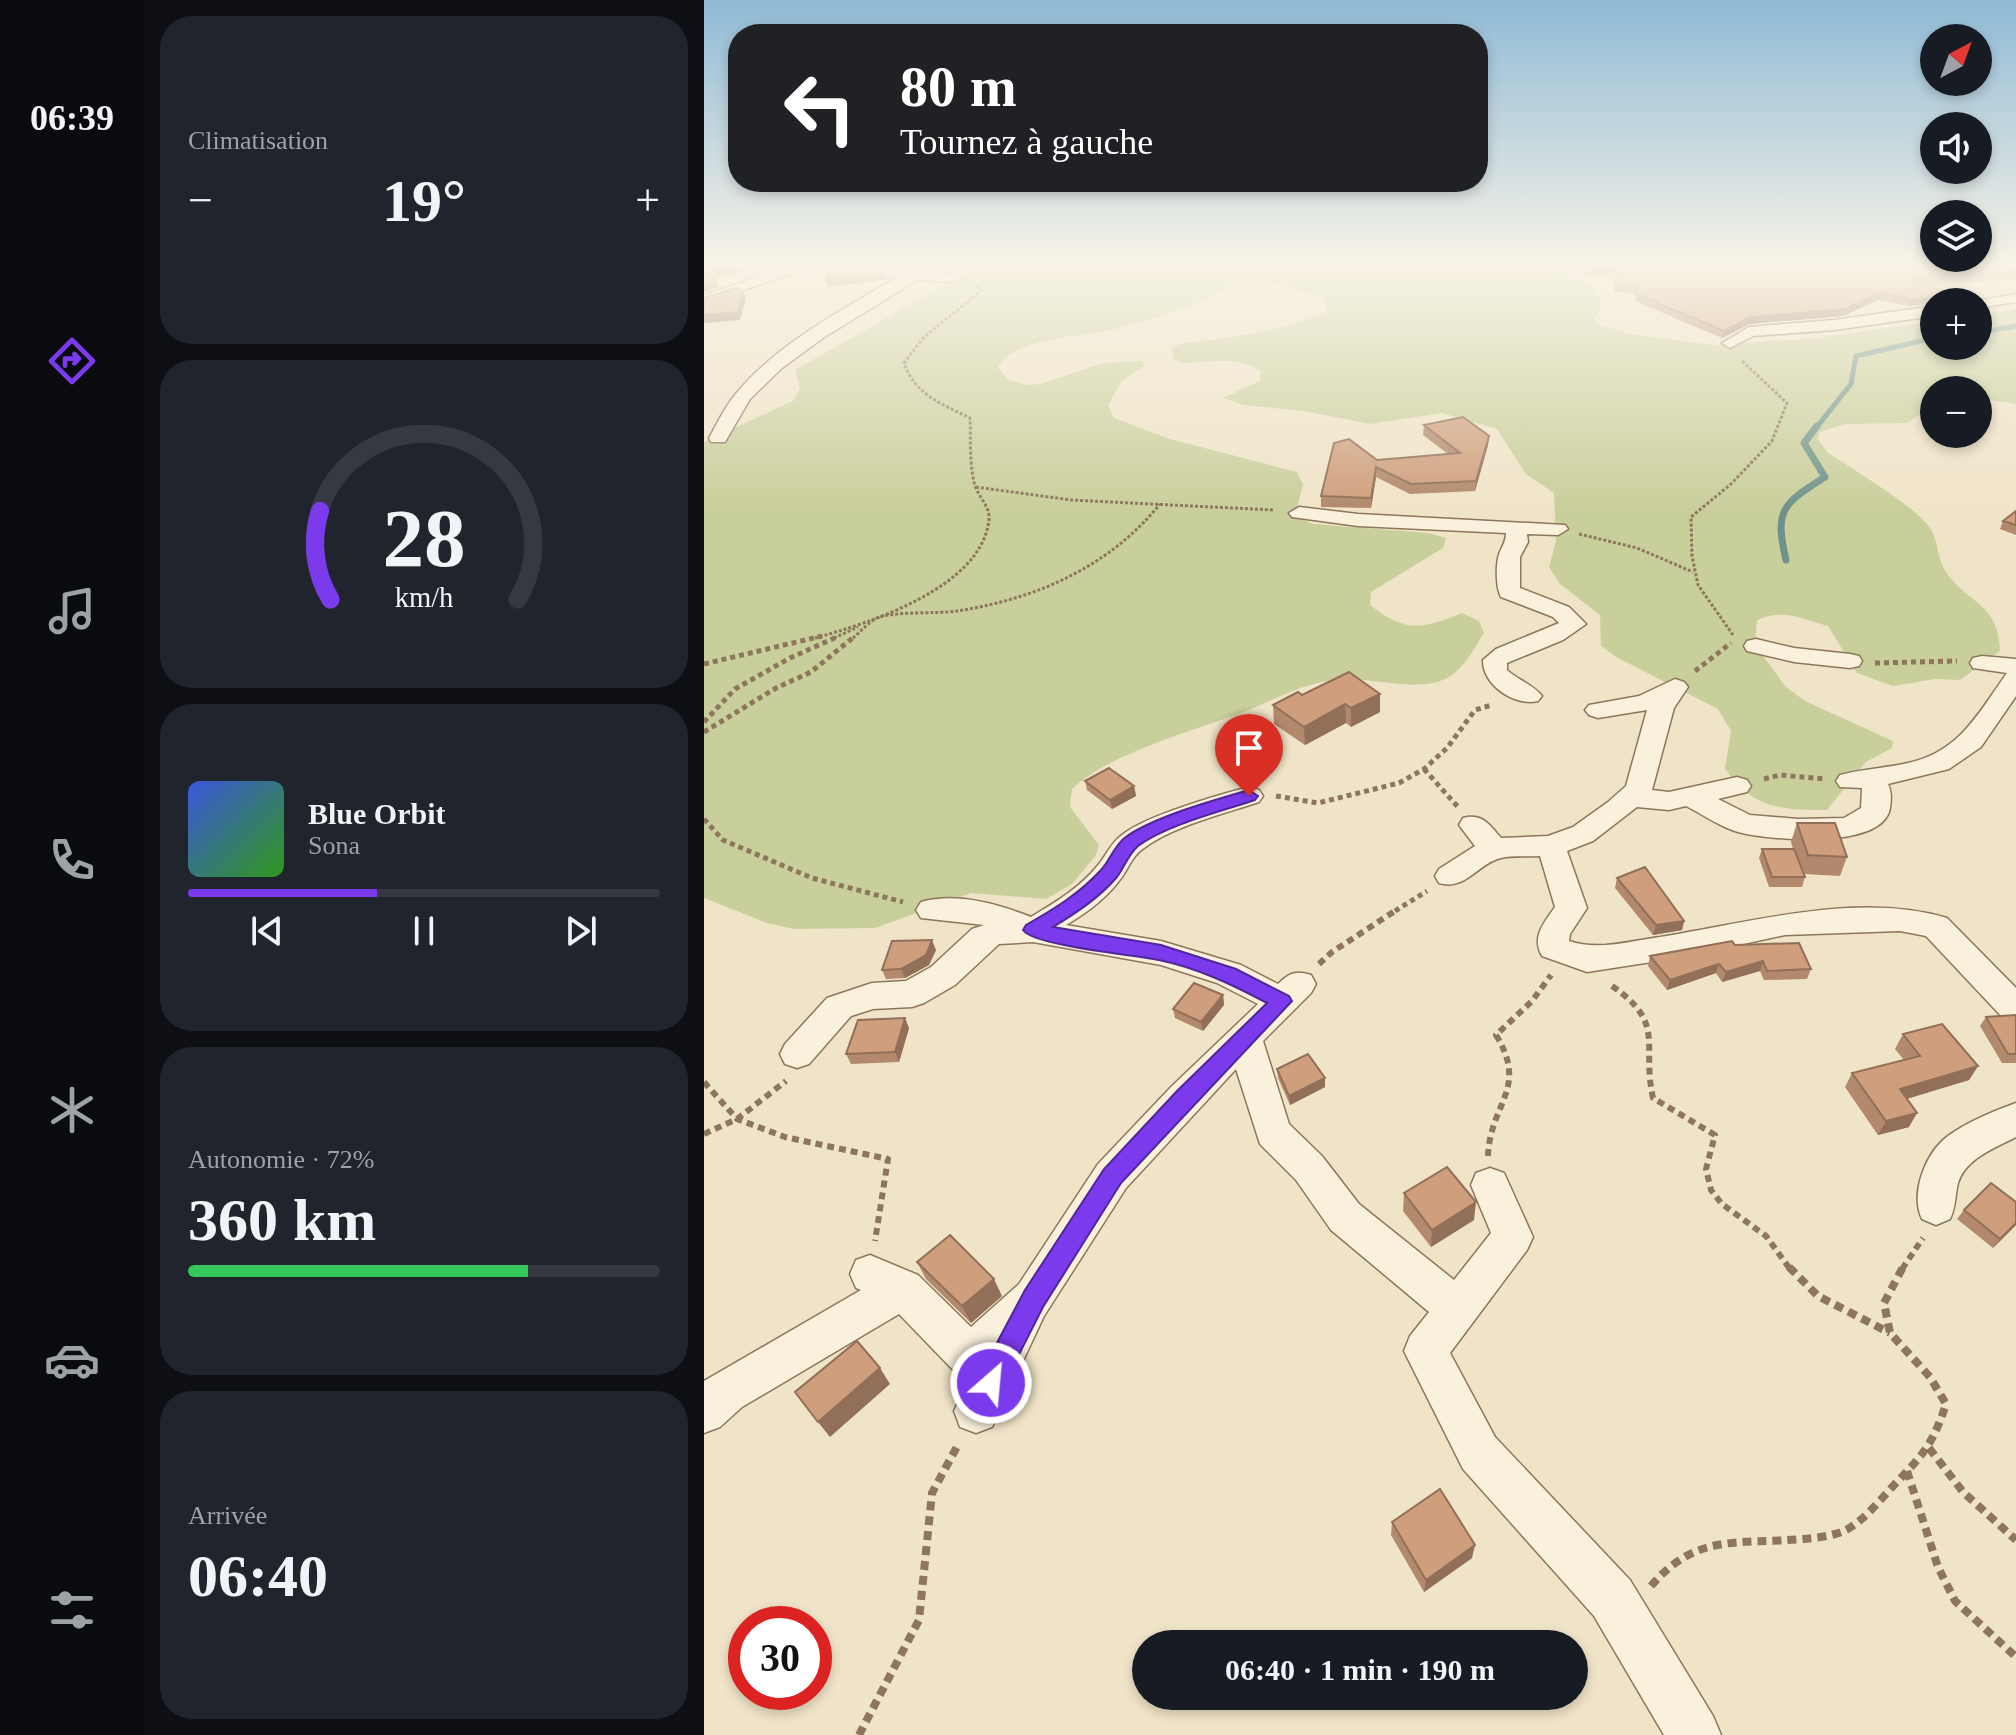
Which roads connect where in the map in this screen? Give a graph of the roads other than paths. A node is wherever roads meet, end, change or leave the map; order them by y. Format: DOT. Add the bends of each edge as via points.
graph roads {
  1 [pos="804,348"];
  2 [pos="718,438"];
  3 [pos="1299,513"];
  4 [pos="1516,527"];
  5 [pos="1558,529"];
  6 [pos="1756,646"];
  7 [pos="1850,661"];
  8 [pos="1982,663"];
  9 [pos="2016,666"];
  10 [pos="2016,677"];
  11 [pos="1529,696"];
  12 [pos="1598,710"];
  13 [pos="1737,786"];
  14 [pos="1249,796"];
  15 [pos="1689,796"];
  16 [pos="1630,797"];
  17 [pos="1473,825"];
  18 [pos="1551,846"];
  19 [pos="1493,848"];
  20 [pos="1450,876"];
  21 [pos="932,910"];
  22 [pos="1033,930"];
  23 [pos="2016,1010"];
  24 [pos="1245,1038"];
  25 [pos="797,1054"];
  26 [pos="2016,1119"];
  27 [pos="1490,1185"];
  28 [pos="1936,1207"];
  29 [pos="1034,1298"];
  30 [pos="1457,1309"];
  31 [pos="704,1411"];
  32 [pos="976,1411"];
  33 [pos="1694,1735"];
  1 -- 2 [label="street" via="742,396"];
  3 -- 4 [label="street"];
  4 -- 5 [label="street"];
  4 -- 11 [label="street" via="1509,592 1561,612 1574,624 1558,636 1495,660 1495,672"];
  6 -- 7 [label="street"];
  8 -- 9 [label="street"];
  10 -- 15 [label="street" via="1963,749 1925,767 1860,780 1878,792 1875,813 1849,828 1744,824"];
  12 -- 16 [label="street" via="1646,703 1675,687 1661,708 1639,789"];
  13 -- 15 [label="street"];
  14 -- 22 [label="street" via="1134,840 1076,905"];
  15 -- 16 [label="street" via="1669,801"];
  16 -- 18 [label="street" via="1583,834"];
  17 -- 19 [label="street"];
  18 -- 19 [label="street"];
  18 -- 23 [label="street" via="1571,908 1554,932 1553,948 1598,972 1684,945 1785,924 1900,920 1936,926"];
  19 -- 20 [label="street"];
  21 -- 22 [label="street" via="993,914"];
  22 -- 24 [label="street" via="1161,953 1290,993"];
  22 -- 25 [label="street" via="983,937 943,976 912,994 872,996 839,1007"];
  24 -- 29 [label="street" via="1112,1176"];
  24 -- 30 [label="street" via="1273,1133 1309,1168 1345,1217"];
  26 -- 28 [label="street" via="1960,1148 1940,1177"];
  27 -- 30 [label="street" via="1513,1237"];
  29 -- 31 [label="street" via="970,1357 886,1281"];
  29 -- 32 [label="street"];
  30 -- 33 [label="street" via="1425,1351 1479,1453 1612,1598"];
}
